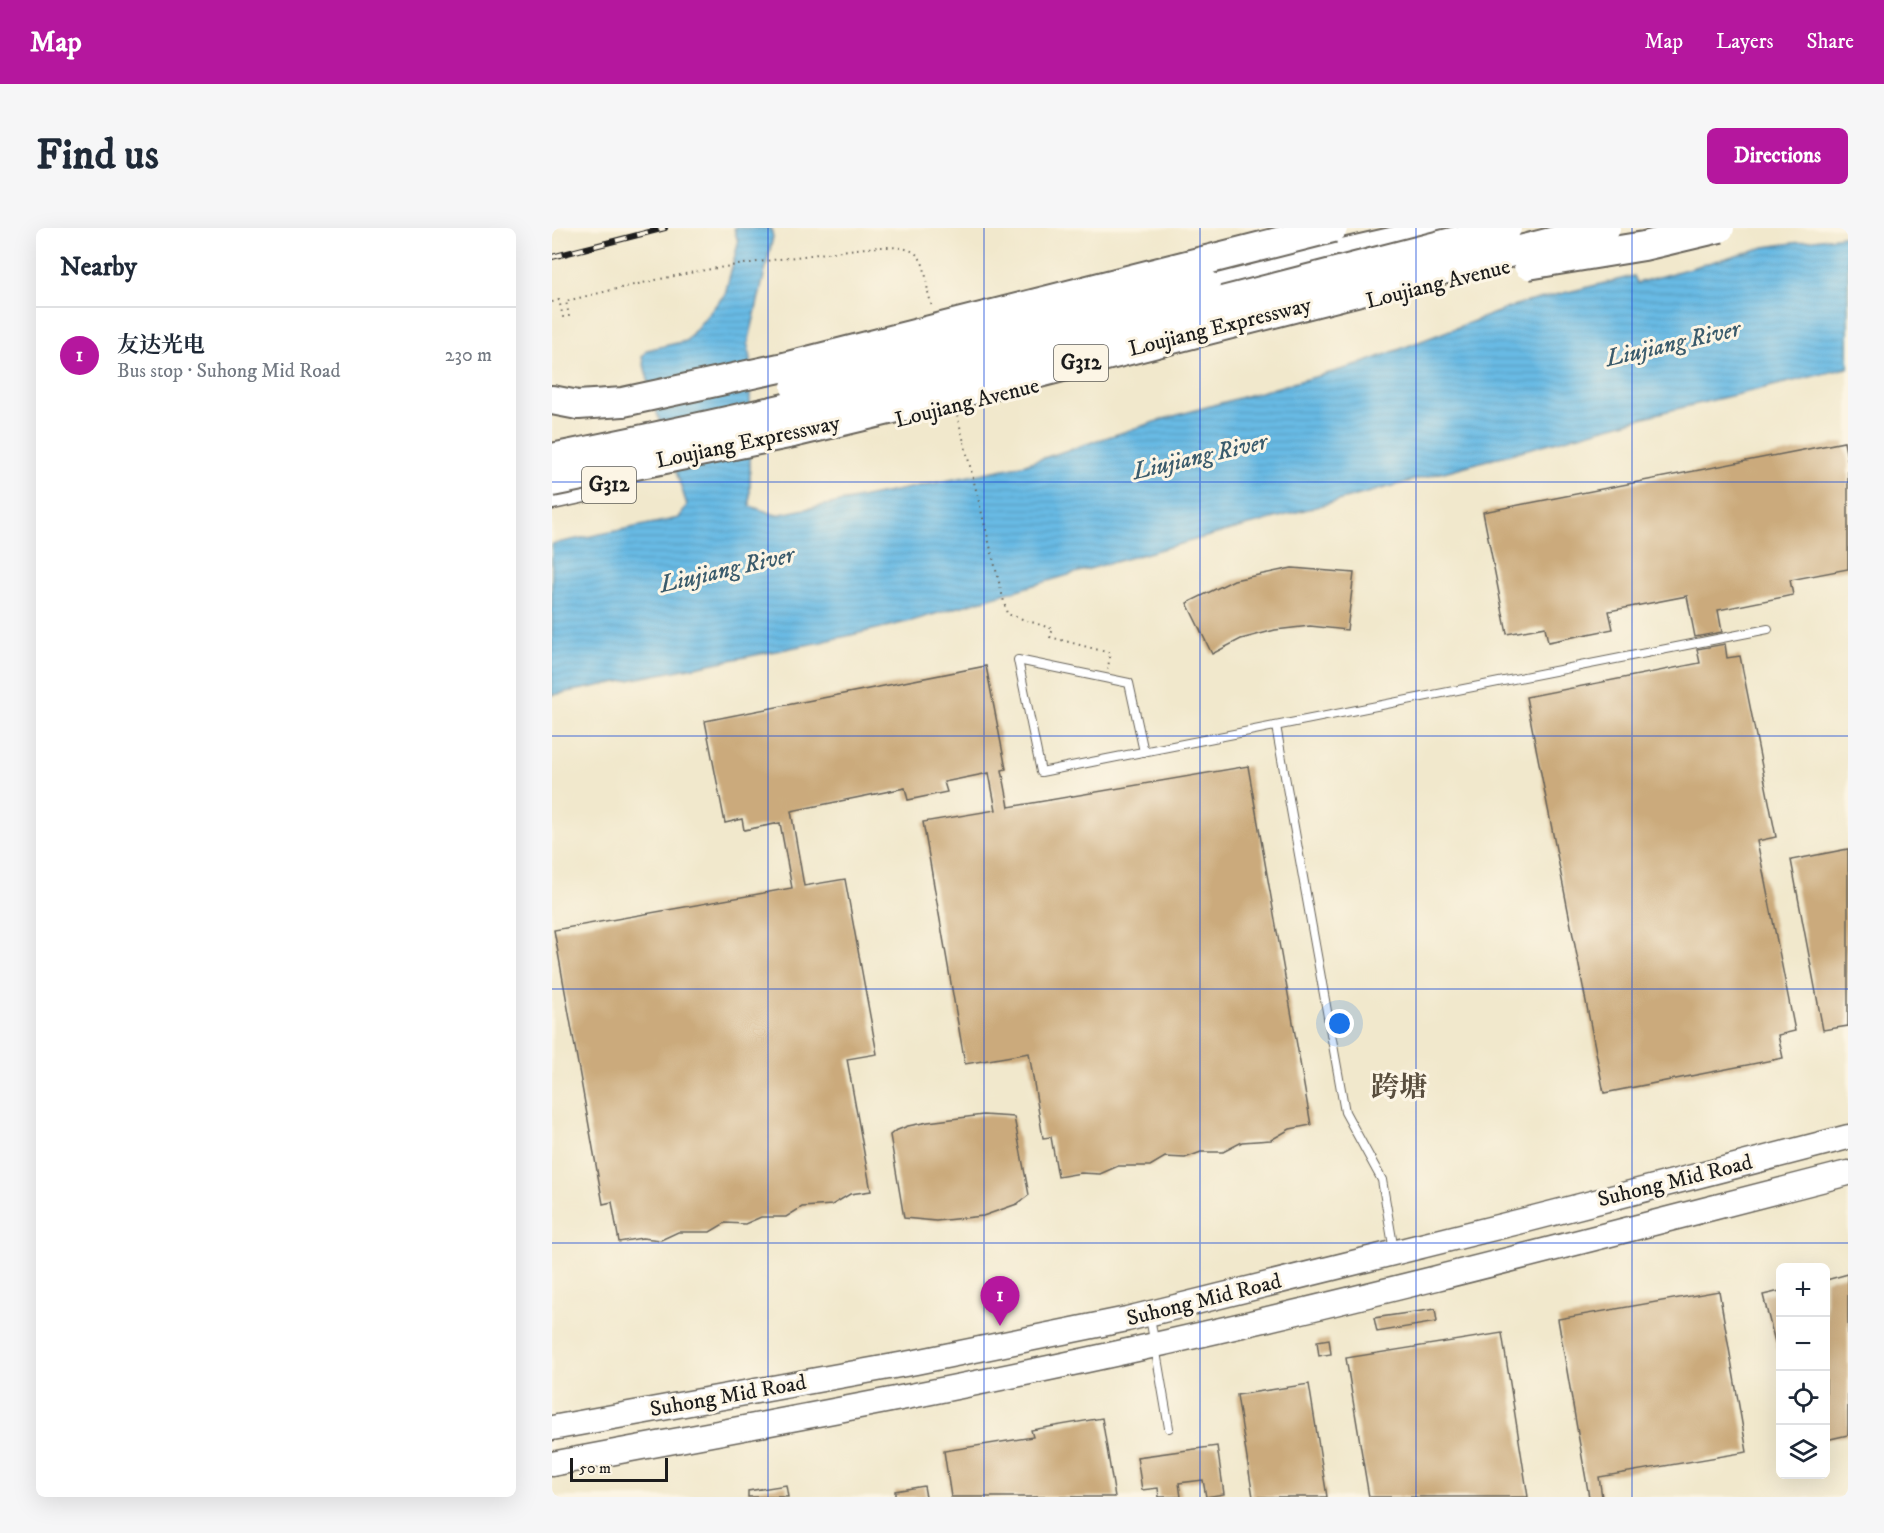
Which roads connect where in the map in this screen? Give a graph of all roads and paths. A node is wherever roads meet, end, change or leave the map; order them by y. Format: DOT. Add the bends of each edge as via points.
graph roads {
  1 [pos="1333,228"];
  2 [pos="1453,228"];
  3 [pos="1460,228"];
  4 [pos="1507,228"];
  5 [pos="1606,228"];
  6 [pos="1658,228"];
  7 [pos="1720,228"];
  8 [pos="928,292"];
  9 [pos="1343,295"];
  10 [pos="552,302"];
  11 [pos="552,400"];
  12 [pos="964,442"];
  13 [pos="552,445"];
  14 [pos="552,458"];
  15 [pos="552,482"];
  16 [pos="552,497"];
  17 [pos="1768,629"];
  18 [pos="1107,678"];
  19 [pos="1276,726"];
  20 [pos="1144,752"];
  21 [pos="1848,1137"];
  22 [pos="1848,1173"];
  23 [pos="1394,1252"];
  24 [pos="1149,1314"];
  25 [pos="1154,1345"];
  26 [pos="552,1428"];
  27 [pos="1169,1428"];
  28 [pos="552,1464"];
  1 -- 11 [label="highway, bridge" via="657,396 587,405"];
  2 -- 13 [label="highway, bridge" via="966,341 783,390 601,429"];
  3 -- 13 [label="main road, G312" via="969,354 755,404"];
  4 -- 14 [label="highway, Loujiang Expressway / G312, bridge" via="949,369"];
  5 -- 9 [label="highway, Loujiang Expressway / G312, bridge"];
  6 -- 16 [label="main road, Loujiang Avenue / G312" via="819,441"];
  7 -- 9 [label="highway, bridge" via="1644,246"];
  8 -- 10 [label="path" via="922,264 915,253 893,247 716,269 566,301 569,316 563,317 559,300"];
  9 -- 15 [label="highway, Loujiang Expressway / G312, bridge" via="794,433"];
  12 -- 18 [label="path" via="1007,614 1053,628 1050,637 1110,653"];
  17 -- 19 [label="lane"];
  18 -- 20 [label="lane" via="1130,683"];
  18 -- 20 [label="lane" via="1018,660 1041,772"];
  19 -- 20 [label="lane"];
  19 -- 23 [label="lane" via="1345,1112 1382,1180"];
  21 -- 23 [label="main road, Suhong Mid Road"];
  22 -- 25 [label="main road, Suhong Mid Road" via="1406,1286"];
  23 -- 24 [label="main road, Suhong Mid Road"];
  24 -- 25 [label="lane"];
  24 -- 26 [label="main road, Suhong Mid Road" via="904,1364"];
  25 -- 27 [label="lane"];
  25 -- 28 [label="main road, Suhong Mid Road" via="929,1394"];
}
